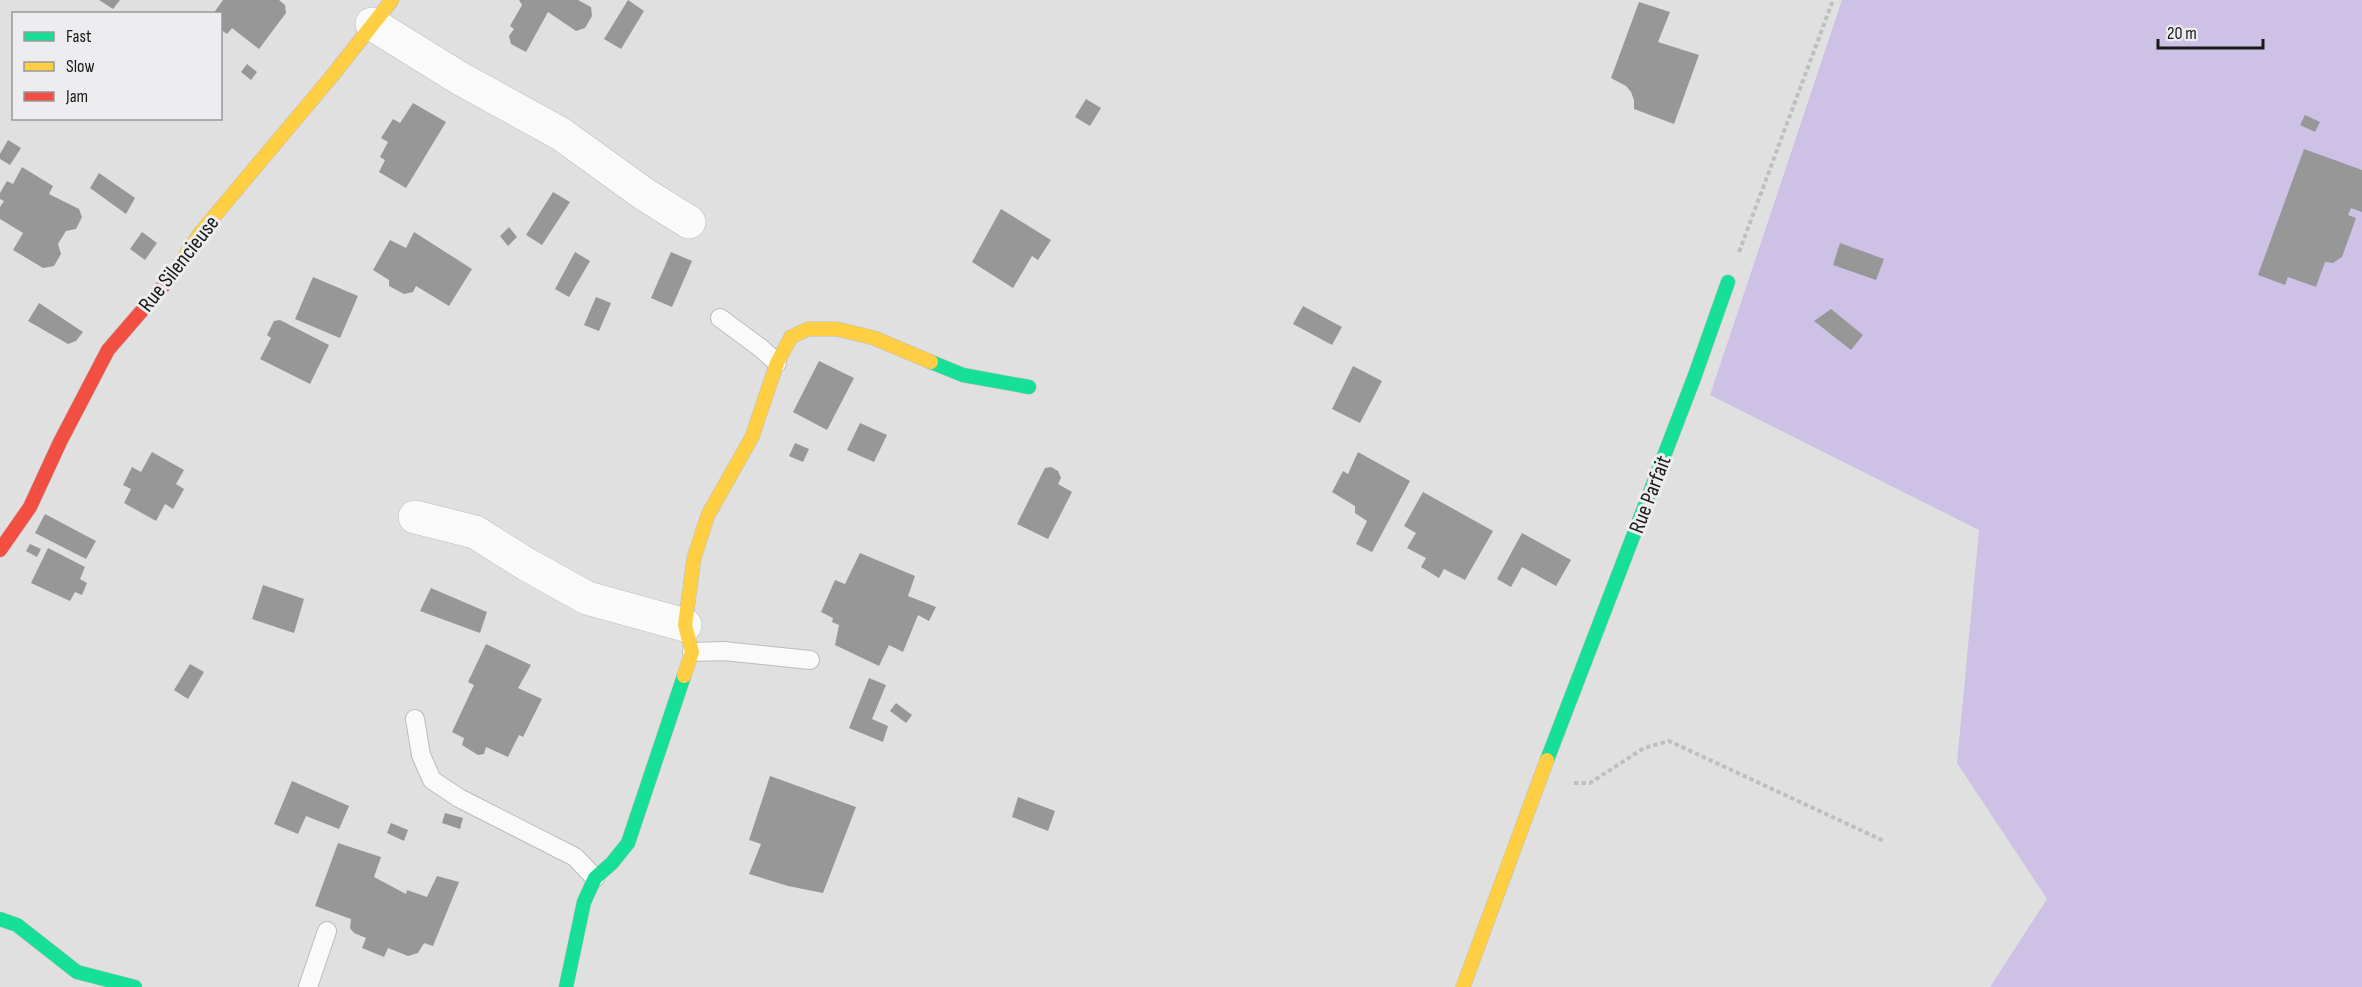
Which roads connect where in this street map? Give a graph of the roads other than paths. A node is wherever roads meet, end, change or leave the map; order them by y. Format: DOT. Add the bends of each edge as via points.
graph roads {
  1 [pos="392,0"];
  2 [pos="372,24"];
  3 [pos="689,222"];
  4 [pos="1728,282"];
  5 [pos="720,318"];
  6 [pos="777,363"];
  7 [pos="1029,387"];
  8 [pos="415,517"];
  9 [pos="0,550"];
  10 [pos="688,639"];
  11 [pos="810,660"];
  12 [pos="415,719"];
  13 [pos="595,878"];
  14 [pos="0,919"];
  15 [pos="327,931"];
  16 [pos="124,986"];
  17 [pos="308,987"];
  18 [pos="566,987"];
  19 [pos="1463,987"];
  1 -- 2 [label="street, Rue Silencieuse"];
  2 -- 3 [label="street" via="561,134"];
  2 -- 9 [label="street, Rue Silencieuse" via="201,232 176,272 108,350 30,507"];
  4 -- 19 [label="street, Rue Parfait"];
  5 -- 6 [label="lane"];
  6 -- 7 [label="street" via="791,337 808,329 837,329 874,338 963,375"];
  6 -- 10 [label="street" via="752,437 708,515 694,558"];
  8 -- 10 [label="street" via="475,532 587,598"];
  10 -- 11 [label="lane" via="724,651"];
  10 -- 13 [label="street" via="661,750 628,843"];
  12 -- 13 [label="lane" via="421,755 432,780 574,858"];
  13 -- 18 [label="street" via="584,902"];
  14 -- 16 [label="street" via="17,925 77,972"];
  15 -- 17 [label="lane"];
}
